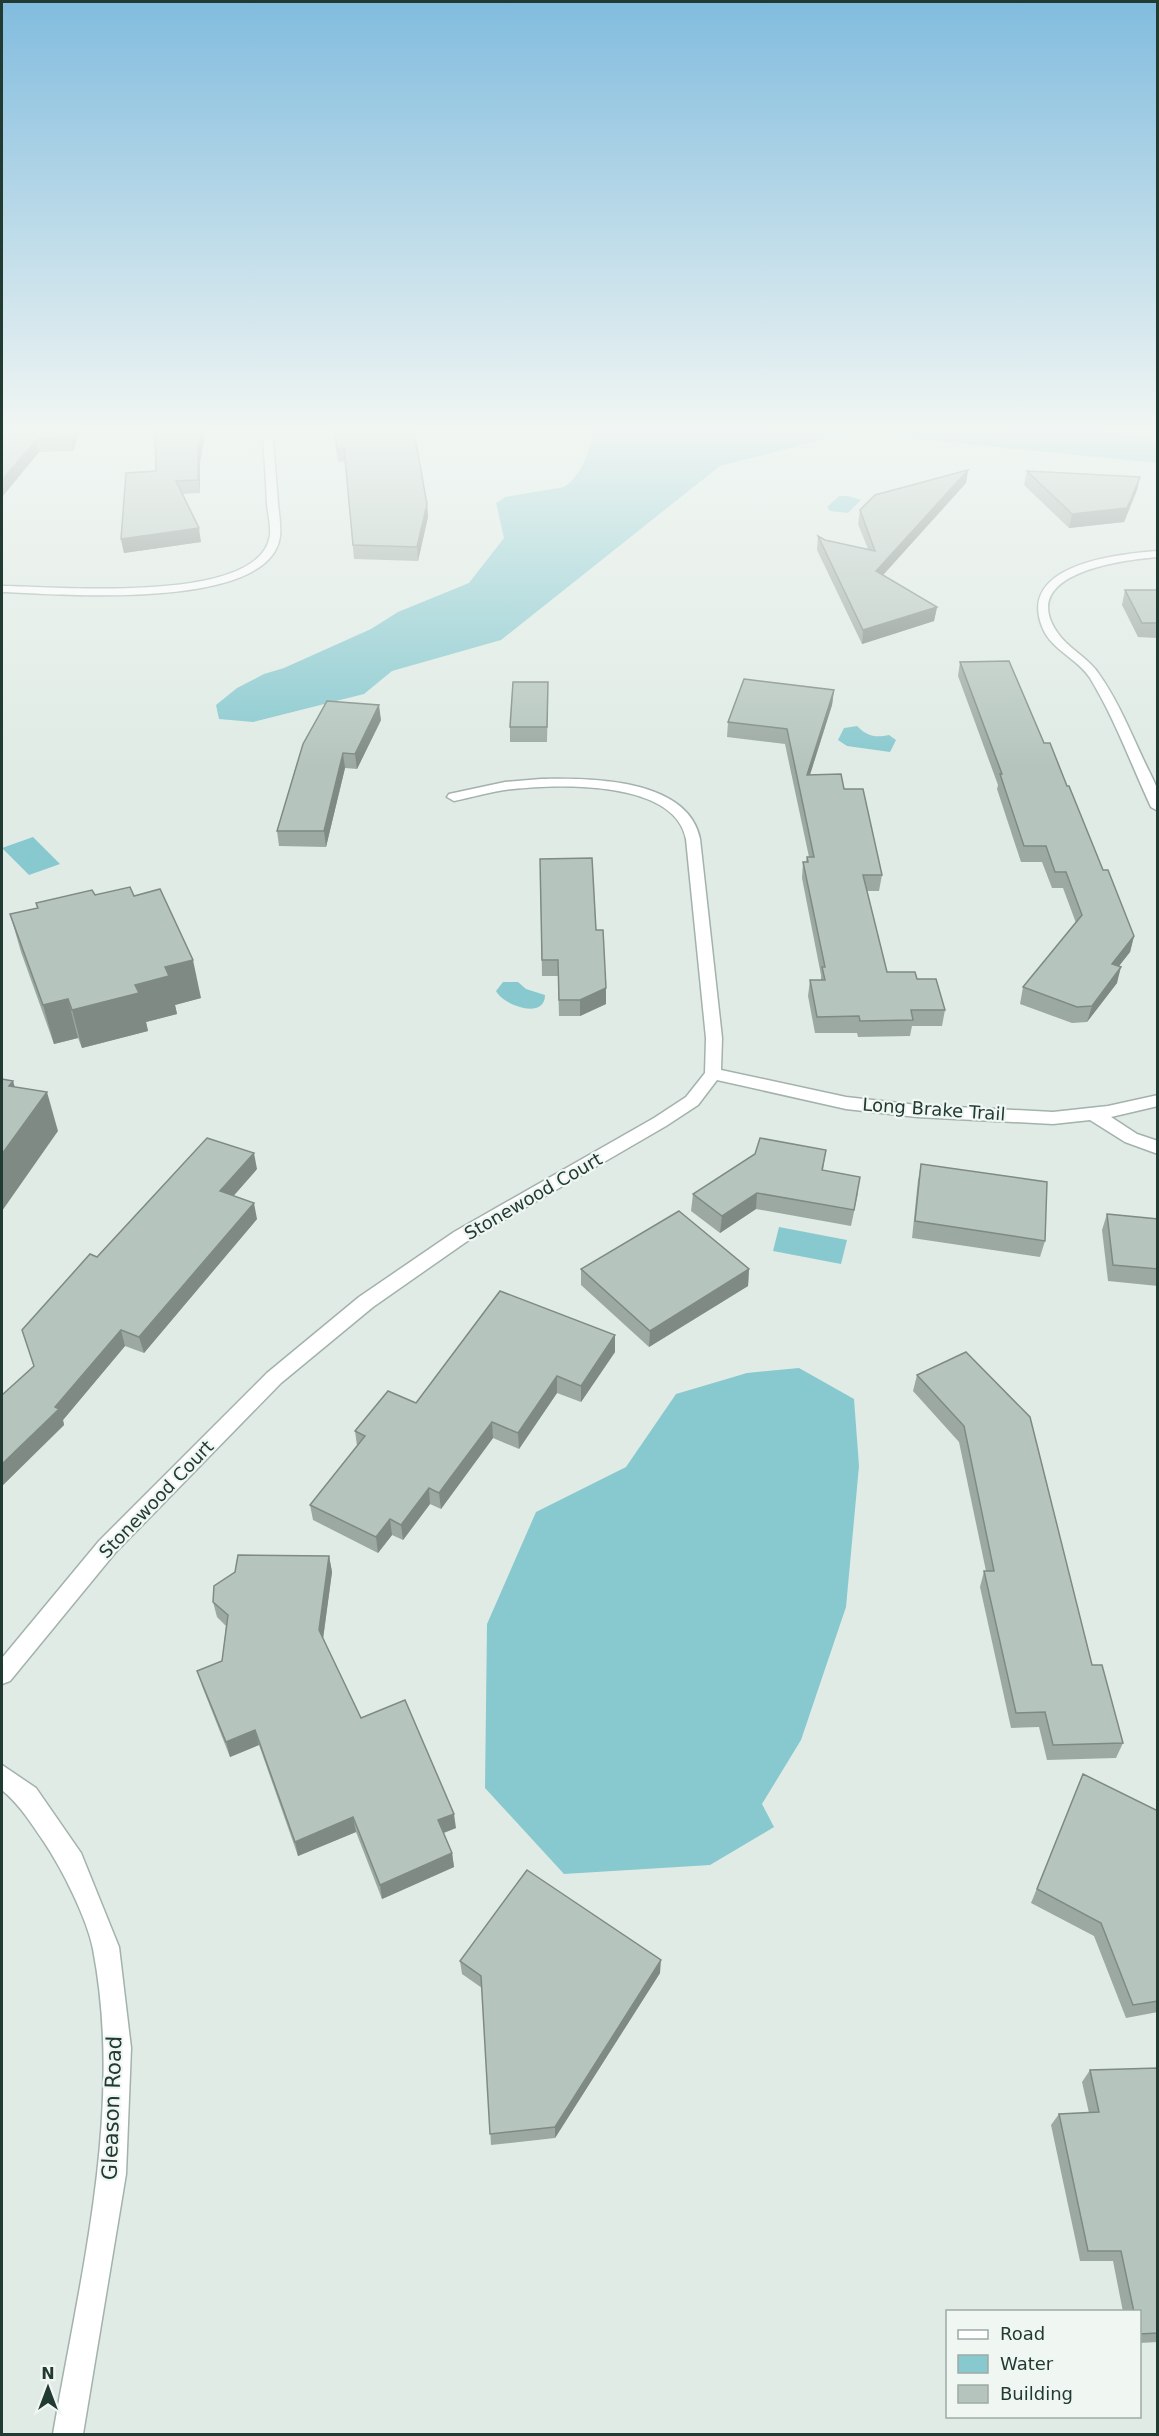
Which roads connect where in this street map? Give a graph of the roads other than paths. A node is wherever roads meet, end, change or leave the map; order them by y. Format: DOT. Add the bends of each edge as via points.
graph roads {
  1 [pos="274,540"];
  2 [pos="1158,554"];
  3 [pos="2,589"];
  4 [pos="454,797"];
  5 [pos="1158,807"];
  6 [pos="713,1074"];
  7 [pos="1158,1100"];
  8 [pos="1094,1114"];
  9 [pos="1158,1148"];
  10 [pos="2,1674"];
  11 [pos="2,1776"];
  12 [pos="68,2434"];
  1 -- 3 [label="street" via="262,561 240,575 212,584 148,590"];
  2 -- 5 [label="street" via="1123,556 1090,564 1064,576 1047,592 1043,610 1049,630 1092,672"];
  4 -- 6 [label="street" via="520,784 619,785 653,796 689,822 714,1038"];
  6 -- 8 [label="street, Long Brake Trail" via="846,1102 918,1111 1053,1118"];
  6 -- 10 [label="street, Stonewood Court" via="692,1101 460,1237 366,1302 274,1378 107,1547"];
  7 -- 8 [label="street, Long Brake Trail"];
  8 -- 9 [label="street" via="1131,1138"];
  11 -- 12 [label="street, Gleason Road" via="27,1796 72,1862 106,1947 118,2048 112,2174"];
}
